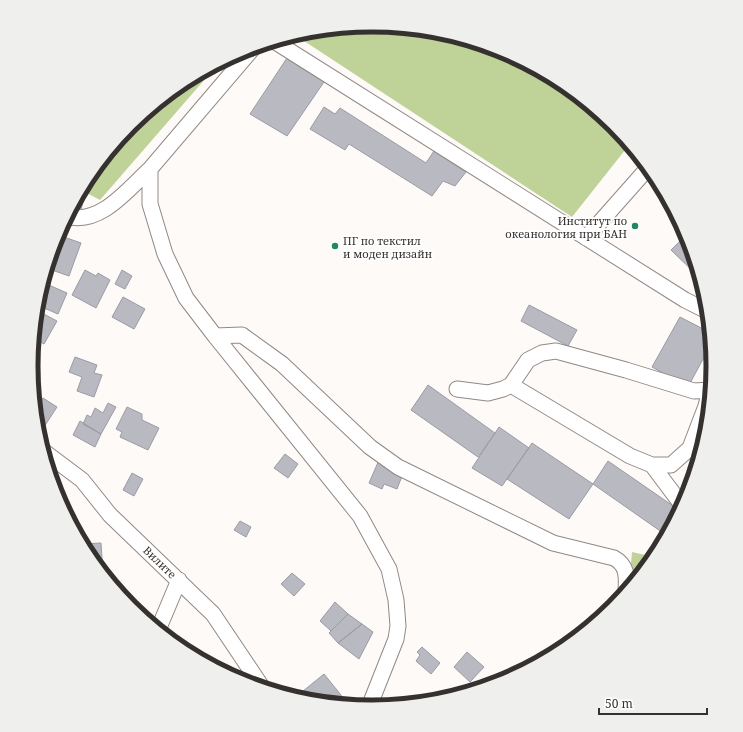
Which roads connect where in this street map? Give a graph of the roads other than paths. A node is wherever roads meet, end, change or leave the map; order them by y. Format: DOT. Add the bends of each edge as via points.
graph roads {
  1 [pos="280,45"];
  2 [pos="246,56"];
  3 [pos="150,169"];
  4 [pos="644,173"];
  5 [pos="73,217"];
  6 [pos="586,238"];
  7 [pos="700,308"];
  8 [pos="215,336"];
  9 [pos="511,385"];
  10 [pos="457,389"];
  11 [pos="704,394"];
  12 [pos="702,415"];
  13 [pos="50,456"];
  14 [pos="652,465"];
  15 [pos="678,499"];
  16 [pos="179,580"];
  17 [pos="626,582"];
  18 [pos="160,625"];
  19 [pos="257,680"];
  20 [pos="372,700"];
  1 -- 6 [label="street"];
  2 -- 3 [label="street"];
  3 -- 5 [label="street" via="103,211 86,218"];
  3 -- 8 [label="street" via="150,204 165,254 186,298"];
  4 -- 6 [label="street"];
  6 -- 7 [label="street"];
  8 -- 17 [label="street" via="242,335 282,364 370,447 398,467 554,543 622,562 626,570"];
  8 -- 20 [label="street" via="360,516 389,569 396,600 398,626 396,639"];
  9 -- 10 [label="street" via="488,393"];
  9 -- 11 [label="street" via="528,360 542,353 556,351"];
  9 -- 14 [label="street" via="630,456"];
  12 -- 14 [label="street" via="690,448 671,465"];
  13 -- 16 [label="street, Вилите" via="82,480 110,514"];
  14 -- 15 [label="street"];
  16 -- 18 [label="street"];
  16 -- 19 [label="street, Вилите" via="213,614"];
}
